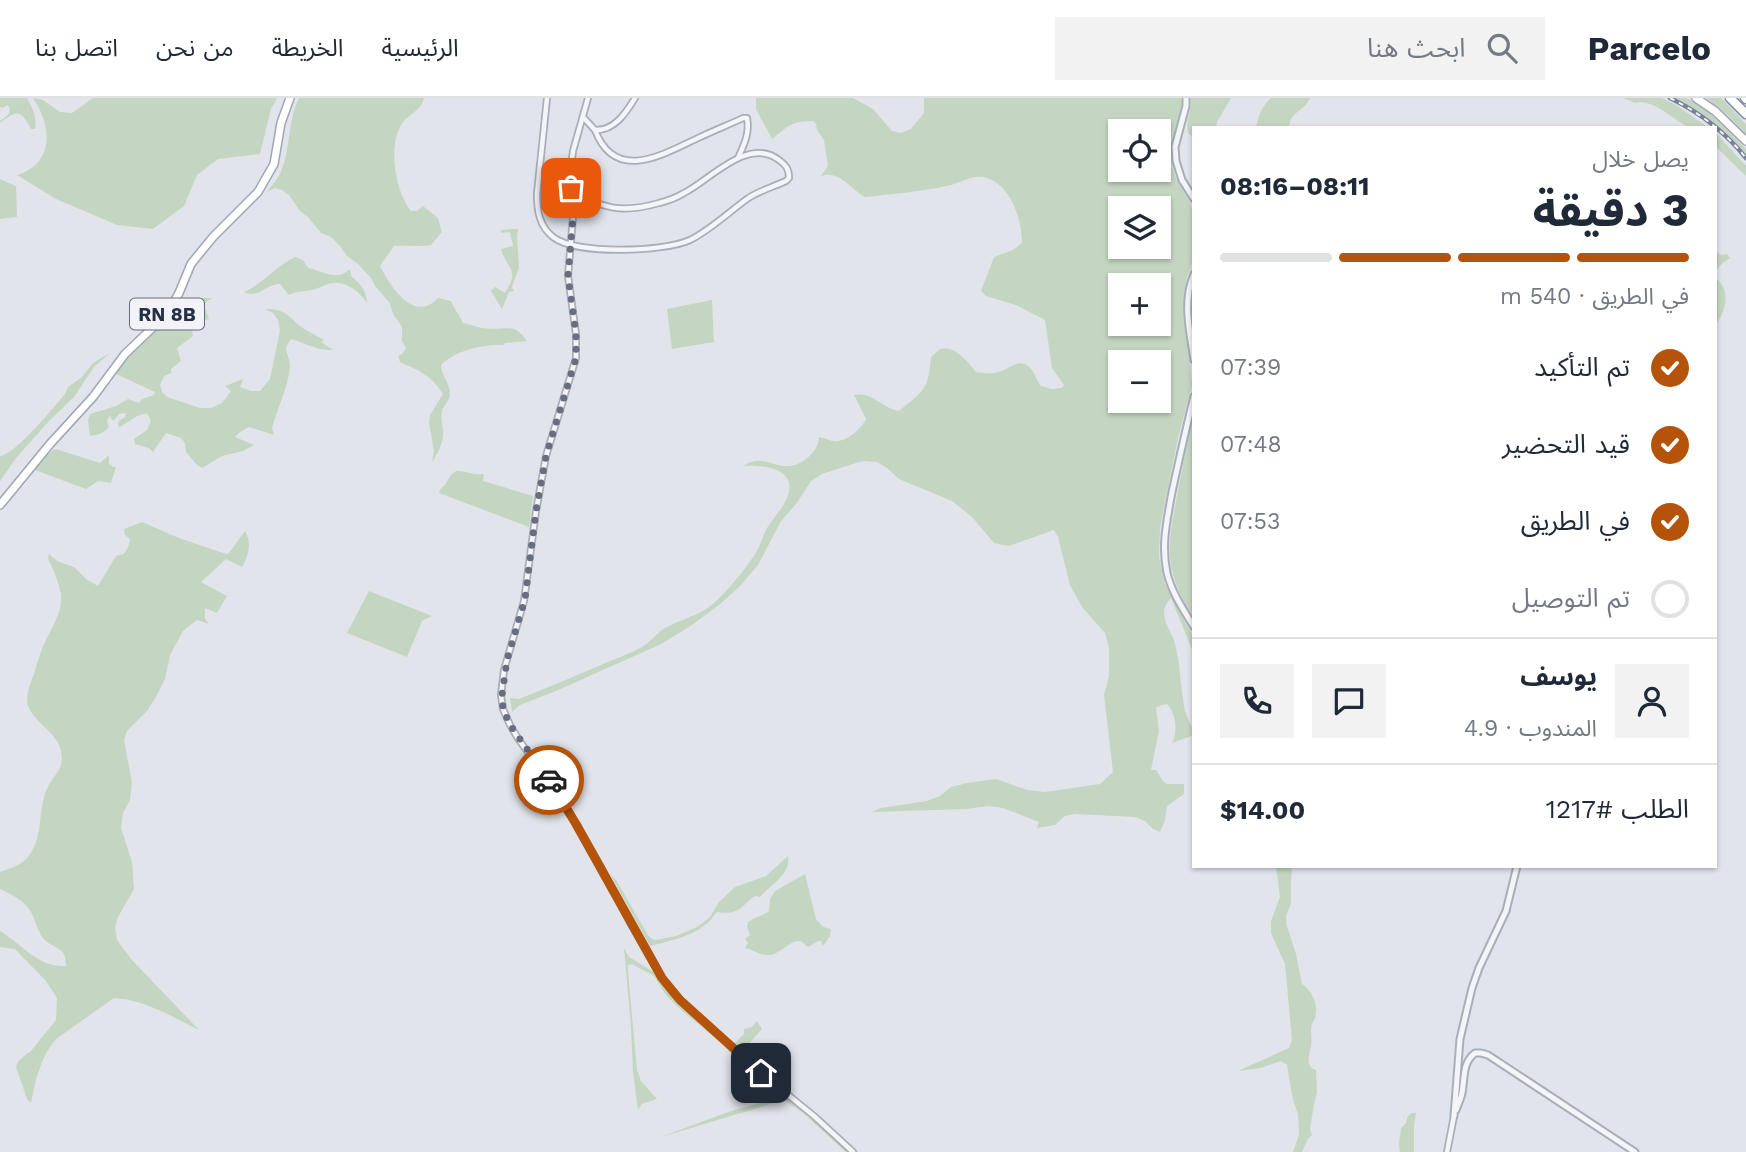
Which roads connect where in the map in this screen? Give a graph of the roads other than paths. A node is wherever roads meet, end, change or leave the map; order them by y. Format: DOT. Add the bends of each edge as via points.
graph roads {
  1 [pos="290,98"];
  2 [pos="547,98"];
  3 [pos="588,98"];
  4 [pos="635,98"];
  5 [pos="1186,98"];
  6 [pos="1696,98"];
  7 [pos="1730,98"];
  8 [pos="1746,114"];
  9 [pos="583,117"];
  10 [pos="595,130"];
  11 [pos="1746,141"];
  12 [pos="738,159"];
  13 [pos="571,188"];
  14 [pos="1192,196"];
  15 [pos="571,246"];
  16 [pos="1192,279"];
  17 [pos="1192,344"];
  18 [pos="1192,404"];
  19 [pos="0,505"];
  20 [pos="1192,623"];
  21 [pos="1517,868"];
  22 [pos="1454,1116"];
  23 [pos="853,1152"];
  24 [pos="1447,1152"];
  25 [pos="1635,1152"];
  1 -- 19 [label="main road, RN 8B" via="274,164 258,192 191,264 168,313 125,354"];
  2 -- 15 [label="street" via="537,208 551,236"];
  3 -- 9 [label="street"];
  4 -- 10 [label="street" via="616,122"];
  5 -- 14 [label="street" via="1175,147 1182,180"];
  6 -- 11 [label="main road"];
  7 -- 8 [label="highway"];
  9 -- 10 [label="street"];
  9 -- 13 [label="street" via="573,151"];
  10 -- 12 [label="street" via="612,155 646,160 747,118 747,137"];
  12 -- 13 [label="street" via="685,193 656,204 603,207"];
  12 -- 15 [label="street" via="760,152 772,155 788,168 789,178 748,198 681,243 628,249"];
  13 -- 15 [label="street"];
  15 -- 23 [label="street" via="568,276 576,358 546,456 525,599 502,682 503,709 519,740 563,801 673,993"];
  16 -- 17 [label="street" via="1187,304"];
  18 -- 20 [label="street" via="1164,548 1171,586"];
  21 -- 22 [label="street" via="1506,911 1469,999 1460,1039"];
  22 -- 24 [label="street"];
  22 -- 25 [label="street" via="1466,1063 1475,1054 1485,1053"];
}
